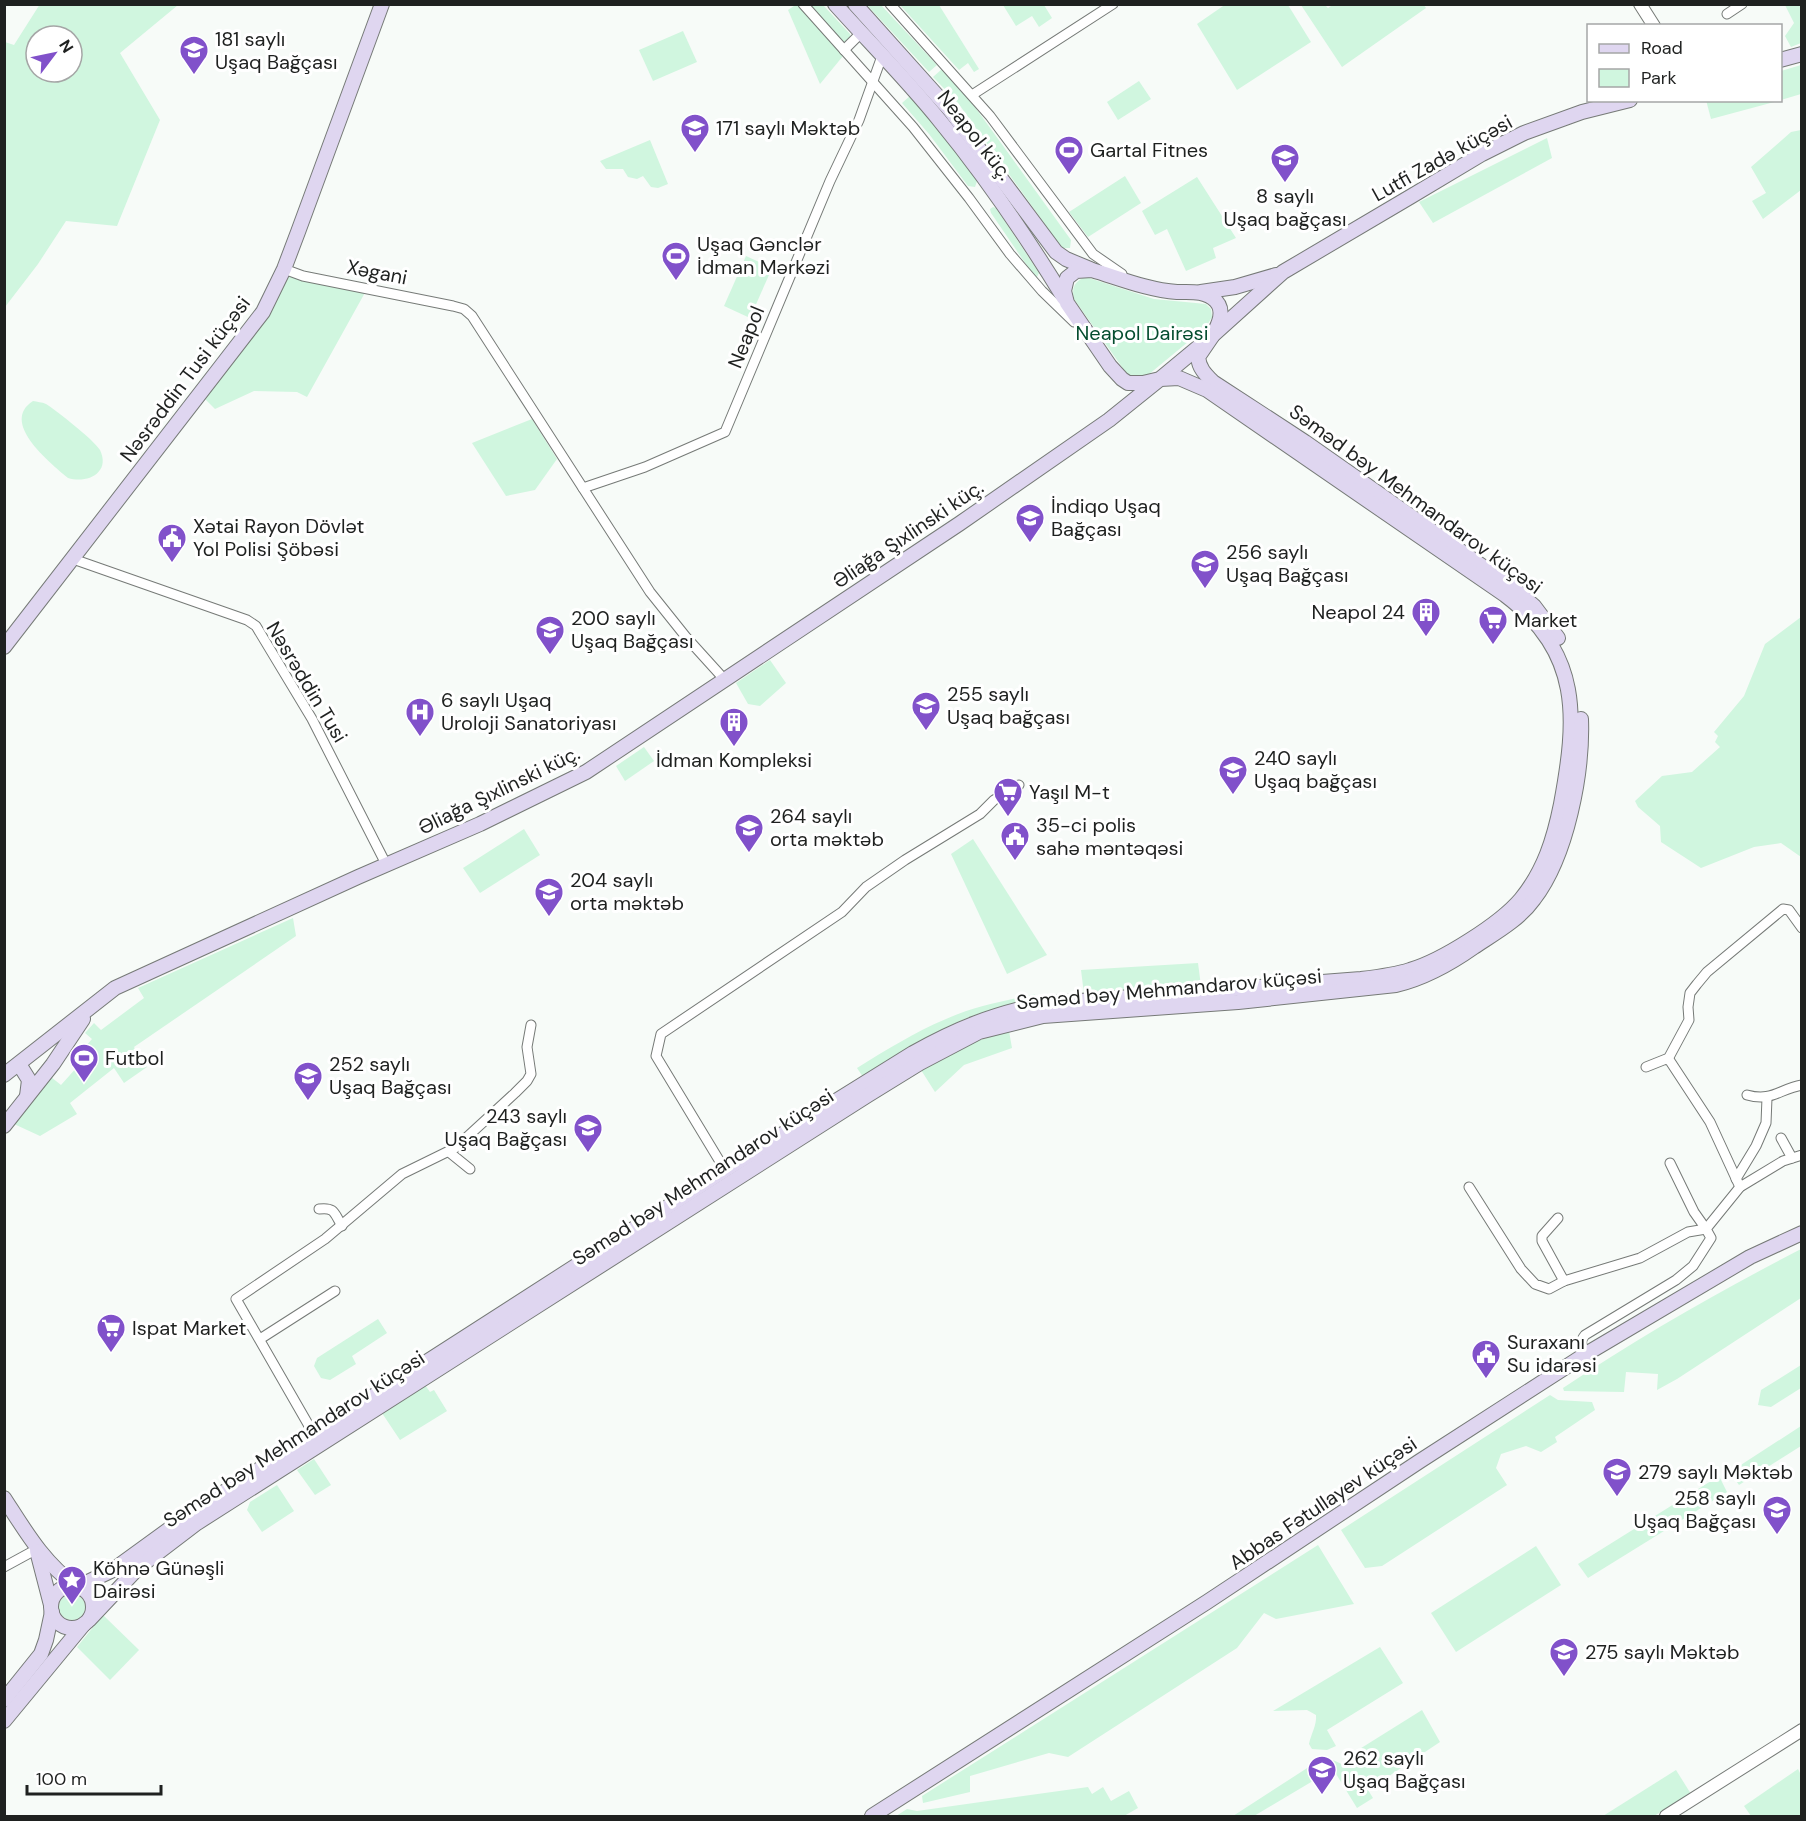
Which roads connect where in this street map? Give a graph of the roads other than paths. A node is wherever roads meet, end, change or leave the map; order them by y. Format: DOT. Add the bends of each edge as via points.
graph roads {
  1 [pos="382,4"];
  2 [pos="803,4"];
  3 [pos="835,4"];
  4 [pos="855,4"];
  5 [pos="890,4"];
  6 [pos="1113,4"];
  7 [pos="1640,4"];
  8 [pos="1742,4"];
  9 [pos="1727,14"];
  10 [pos="1653,24"];
  11 [pos="861,33"];
  12 [pos="844,50"];
  13 [pos="1802,54"];
  14 [pos="882,56"];
  15 [pos="1782,59"];
  16 [pos="872,82"];
  17 [pos="972,95"];
  18 [pos="1623,102"];
  19 [pos="284,269"];
  20 [pos="1092,270"];
  21 [pos="1283,272"];
  22 [pos="1142,285"];
  23 [pos="1199,292"];
  24 [pos="1067,303"];
  25 [pos="1213,335"];
  26 [pos="1091,338"];
  27 [pos="1110,366"];
  28 [pos="1160,379"];
  29 [pos="1109,420"];
  30 [pos="583,488"];
  31 [pos="73,559"];
  32 [pos="4,647"];
  33 [pos="724,679"];
  34 [pos="1019,785"];
  35 [pos="1566,805"];
  36 [pos="386,864"];
  37 [pos="1802,928"];
  38 [pos="90,1008"];
  39 [pos="531,1025"];
  40 [pos="1668,1059"];
  41 [pos="20,1064"];
  42 [pos="1646,1067"];
  43 [pos="4,1075"];
  44 [pos="1802,1085"];
  45 [pos="1747,1095"];
  46 [pos="27,1098"];
  47 [pos="1767,1098"];
  48 [pos="4,1126"];
  49 [pos="1781,1138"];
  50 [pos="449,1152"];
  51 [pos="1797,1157"];
  52 [pos="1670,1163"];
  53 [pos="470,1169"];
  54 [pos="725,1170"];
  55 [pos="1738,1183"];
  56 [pos="1469,1187"];
  57 [pos="319,1209"];
  58 [pos="1558,1218"];
  59 [pos="342,1226"];
  60 [pos="1706,1229"];
  61 [pos="1802,1233"];
  62 [pos="1564,1281"];
  63 [pos="335,1291"];
  64 [pos="260,1339"];
  65 [pos="1586,1354"];
  66 [pos="318,1440"];
  67 [pos="4,1498"];
  68 [pos="37,1549"];
  69 [pos="4,1567"];
  70 [pos="77,1587"];
  71 [pos="51,1608"];
  72 [pos="87,1622"];
  73 [pos="4,1700"];
  74 [pos="4,1720"];
  75 [pos="1802,1730"];
  76 [pos="1802,1739"];
  77 [pos="872,1816"];
  78 [pos="1666,1816"];
  79 [pos="1682,1816"];
  1 -- 19 [label="main road, Nəsrəddin Tusi küçəsi"];
  2 -- 12 [label="street"];
  3 -- 11 [label="main road, Neapol küç."];
  4 -- 20 [label="main road, Neapol küç." via="950,110 1056,252"];
  5 -- 17 [label="street"];
  6 -- 17 [label="street"];
  7 -- 10 [label="street"];
  8 -- 9 [label="street"];
  11 -- 12 [label="street"];
  11 -- 14 [label="main road, Neapol küç."];
  12 -- 16 [label="street"];
  13 -- 15 [label="main road"];
  14 -- 16 [label="street, Neapol"];
  14 -- 24 [label="main road, Neapol küç." via="939,119 990,185"];
  16 -- 26 [label="street" via="939,159 1010,254"];
  16 -- 30 [label="street, Neapol" via="725,432 645,467"];
  17 -- 22 [label="street" via="1092,254"];
  18 -- 21 [label="main road, Lutfi Zadə küçəsi" via="1554,121 1482,154"];
  19 -- 30 [label="street, Xəgani" via="464,309 482,330"];
  19 -- 31 [label="main road, Nəsrəddin Tusi küçəsi" via="263,312"];
  20 -- 22 [label="main road, Neapol küç."];
  20 -- 24 [label="main road" via="1076,271 1067,278"];
  21 -- 23 [label="main road, Neapol küç." via="1235,287"];
  21 -- 25 [label="main road, Əliağa Şıxlinski küç."];
  22 -- 23 [label="main road, Neapol küç."];
  23 -- 25 [label="main road" via="1214,298 1221,311"];
  24 -- 26 [label="main road, Neapol küç."];
  25 -- 28 [label="main road, Əliağa Şıxlinski küç."];
  25 -- 35 [label="main road, Səməd bəy Mehmandarov küçəsi" via="1198,357 1203,372 1213,382 1512,587 1544,617 1566,653 1579,701 1580,751"];
  26 -- 27 [label="main road, Neapol küç."];
  27 -- 28 [label="main road, Səməd bəy Mehmandarov küçəsi" via="1128,383"];
  27 -- 29 [label="main road" via="1123,399"];
  28 -- 29 [label="main road, Əliağa Şıxlinski küç."];
  28 -- 35 [label="main road, Səməd bəy Mehmandarov küçəsi" via="1179,378 1207,390 1526,612 1558,657 1571,703"];
  29 -- 33 [label="main road, Əliağa Şıxlinski küç."];
  30 -- 33 [label="street" via="659,605"];
  31 -- 32 [label="main road, Nəsrəddin Tusi küçəsi"];
  31 -- 36 [label="street, Nəsrəddin Tusi" via="256,626 312,719"];
  33 -- 36 [label="main road, Əliağa Şıxlinski küç." via="573,779"];
  34 -- 54 [label="street" via="866,887 842,912 661,1034 656,1056"];
  35 -- 54 [label="main road, Səməd bəy Mehmandarov küçəsi" via="1548,854 1521,898 1496,921 1426,964 1361,979 1050,1003 1009,1011 973,1022 929,1044"];
  35 -- 66 [label="main road, Səməd bəy Mehmandarov küçəsi" via="1557,857 1534,899 1509,924 1431,973 1414,981 1356,990 1043,1016 978,1032 868,1095"];
  36 -- 38 [label="main road, Əliağa Şıxlinski küç." via="115,988"];
  37 -- 40 [label="street" via="1789,909 1783,909 1707,972 1690,993 1689,1020"];
  38 -- 41 [label="main road, Əliağa Şıxlinski küç."];
  38 -- 46 [label="main road"];
  39 -- 50 [label="street" via="527,1047 531,1074 527,1081"];
  40 -- 42 [label="street"];
  40 -- 55 [label="street" via="1710,1122"];
  41 -- 43 [label="main road, Əliağa Şıxlinski küç."];
  41 -- 46 [label="main road" via="29,1080"];
  44 -- 47 [label="street"];
  45 -- 47 [label="street"];
  46 -- 48 [label="main road"];
  47 -- 55 [label="street" via="1766,1124"];
  49 -- 51 [label="street"];
  50 -- 53 [label="street"];
  50 -- 59 [label="street" via="394,1180"];
  51 -- 55 [label="street"];
  52 -- 60 [label="street"];
  54 -- 66 [label="main road, Səməd bəy Mehmandarov küçəsi"];
  55 -- 60 [label="street"];
  56 -- 62 [label="street" via="1521,1269 1535,1284 1549,1288"];
  57 -- 59 [label="street" via="333,1210"];
  58 -- 62 [label="street" via="1542,1241"];
  59 -- 64 [label="street" via="236,1299"];
  60 -- 62 [label="street" via="1688,1232 1640,1258"];
  60 -- 65 [label="street" via="1711,1238 1693,1266 1585,1335 1581,1345"];
  61 -- 65 [label="main road, Abbas Fətullayev küçəsi" via="1750,1257"];
  63 -- 64 [label="street"];
  64 -- 66 [label="street"];
  65 -- 77 [label="main road, Abbas Fətullayev küçəsi"];
  66 -- 70 [label="main road, Səməd bəy Mehmandarov küçəsi" via="176,1523 113,1570"];
  66 -- 72 [label="main road, Səməd bəy Mehmandarov küçəsi" via="176,1538 127,1578"];
  67 -- 68 [label="main road"];
  68 -- 69 [label="street"];
  68 -- 70 [label="main road"];
  68 -- 71 [label="main road"];
  70 -- 71 [label="main road" via="63,1588 53,1598"];
  70 -- 72 [label="main road" via="92,1600"];
  71 -- 72 [label="main road" via="54,1618 65,1627"];
  71 -- 73 [label="main road" via="41,1654"];
  72 -- 74 [label="main road, Səməd bəy Mehmandarov küçəsi"];
  75 -- 78 [label="street"];
  76 -- 79 [label="street"];
}
